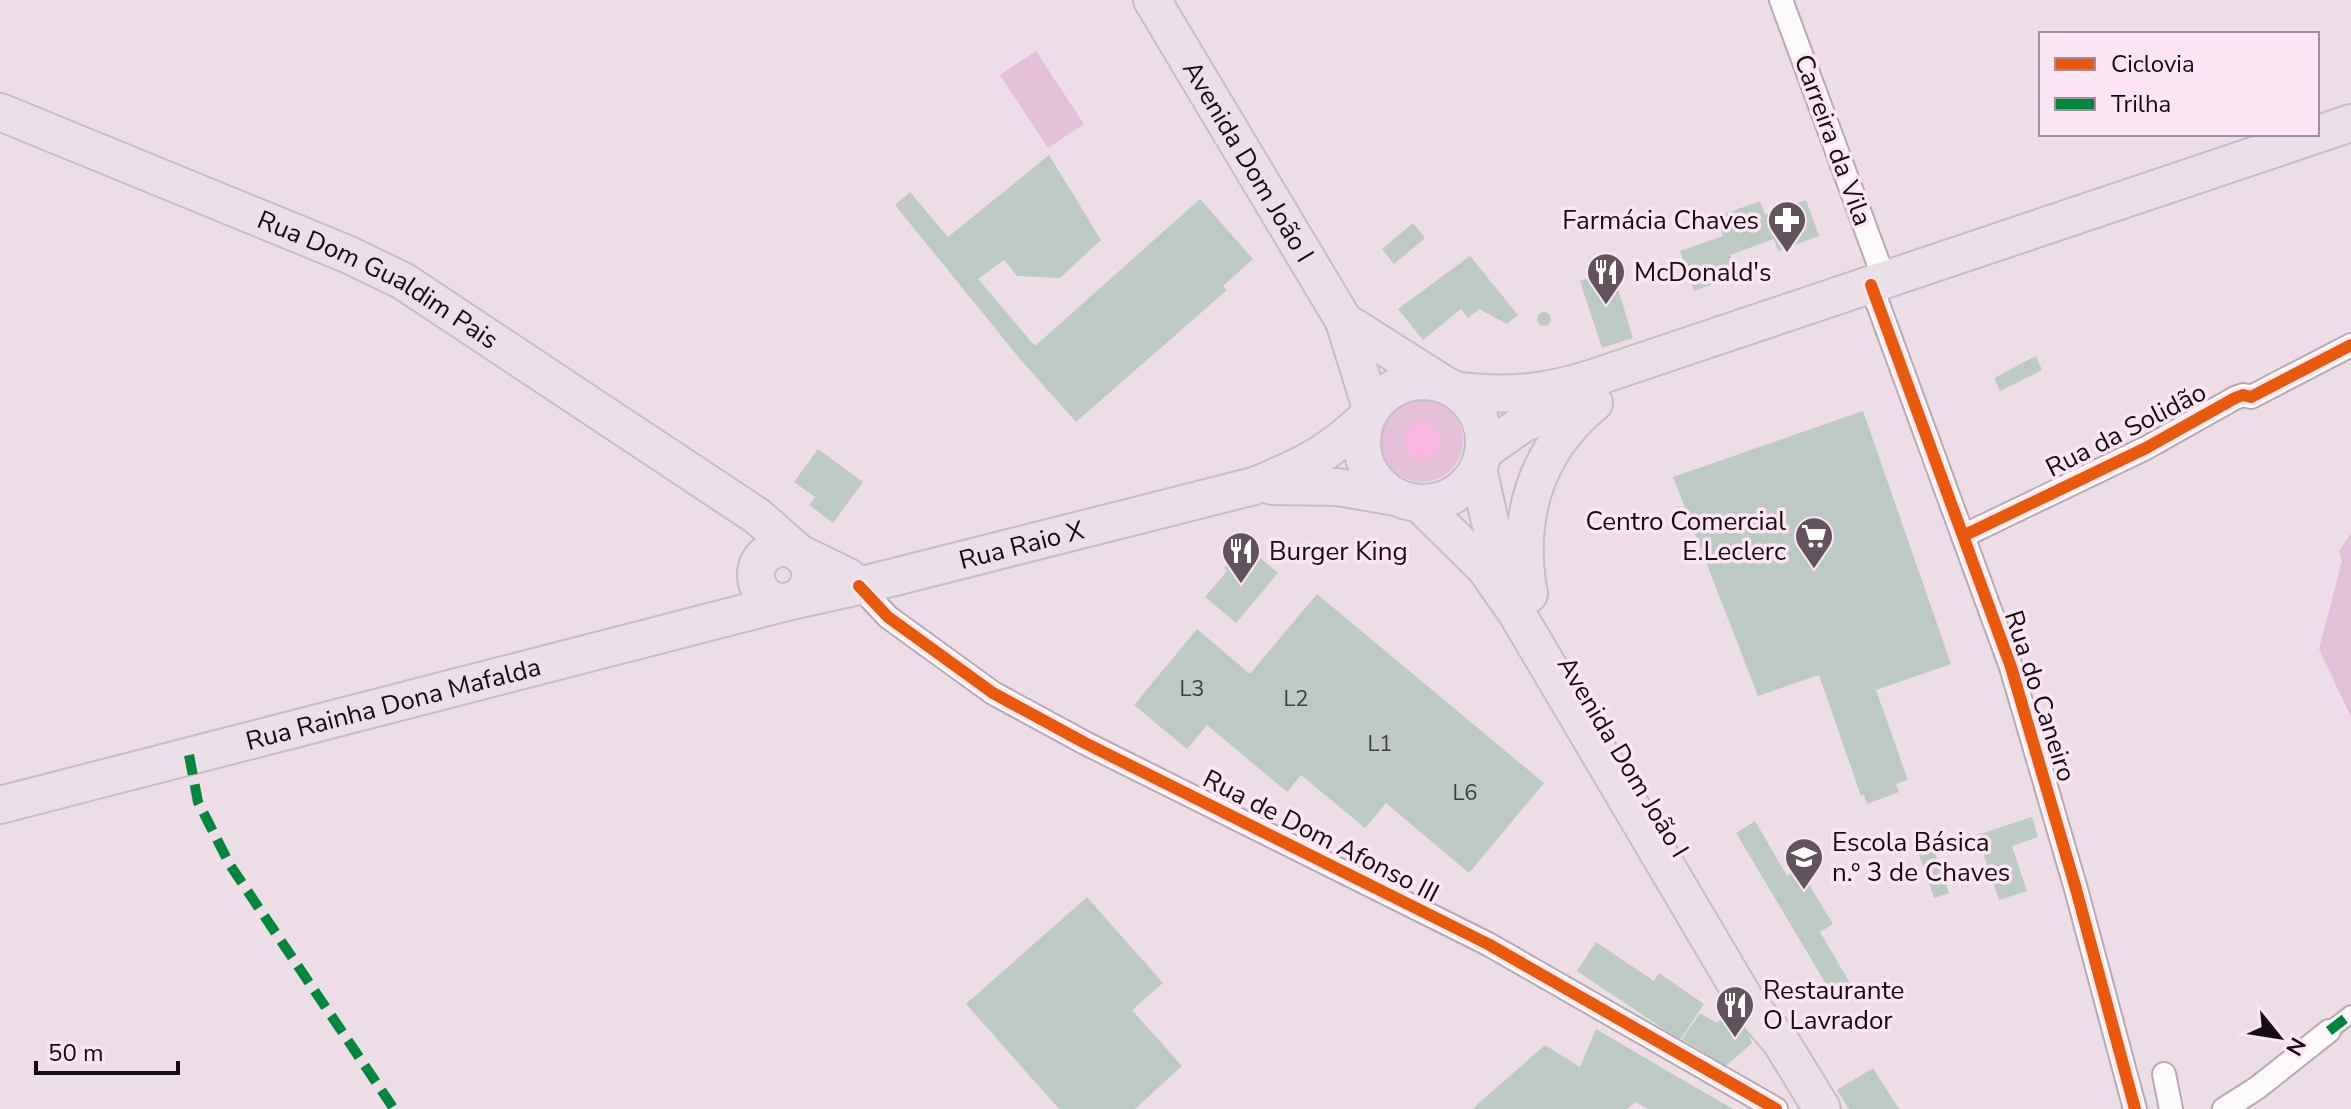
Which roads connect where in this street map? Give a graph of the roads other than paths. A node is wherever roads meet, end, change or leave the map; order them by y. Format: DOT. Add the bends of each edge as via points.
graph roads {
  1 [pos="1152,0"];
  2 [pos="1781,0"];
  3 [pos="0,112"];
  4 [pos="2351,123"];
  5 [pos="2319,134"];
  6 [pos="2314,136"];
  7 [pos="1878,290"];
  8 [pos="1344,321"];
  9 [pos="2351,345"];
  10 [pos="1449,386"];
  11 [pos="1608,392"];
  12 [pos="1369,413"];
  13 [pos="1481,460"];
  14 [pos="1254,486"];
  15 [pos="727,499"];
  16 [pos="1407,500"];
  17 [pos="1963,536"];
  18 [pos="799,553"];
  19 [pos="757,567"];
  20 [pos="859,586"];
  21 [pos="787,602"];
  22 [pos="1531,603"];
  23 [pos="694,627"];
  24 [pos="0,805"];
  25 [pos="2351,1014"];
  26 [pos="2329,1031"];
  27 [pos="1781,1042"];
  28 [pos="2164,1074"];
  29 [pos="1807,1106"];
  30 [pos="1776,1109"];
  31 [pos="2135,1109"];
  32 [pos="2171,1109"];
  33 [pos="2224,1109"];
  1 -- 8 [label="main road, Avenida Dom João I"];
  2 -- 7 [label="street, Carreira da Vila"];
  3 -- 15 [label="main road, Rua Dom Gualdim Pais" via="403,281"];
  4 -- 5 [label="main road"];
  6 -- 7 [label="main road"];
  7 -- 10 [label="main road" via="1557,389 1512,395"];
  7 -- 11 [label="main road"];
  7 -- 17 [label="street, Rua do Caneiro"];
  8 -- 10 [label="main road, Avenida Dom João I"];
  8 -- 12 [label="main road, Avenida Dom João I"];
  9 -- 17 [label="street, Rua da Solidão"];
  10 -- 12 [label="main road" via="1420,380 1401,384"];
  10 -- 13 [label="main road" via="1479,417 1484,434"];
  11 -- 13 [label="main road" via="1524,423"];
  11 -- 22 [label="main road" via="1568,426 1538,477 1525,531"];
  12 -- 14 [label="main road, Rua Raio X" via="1326,453"];
  12 -- 16 [label="main road" via="1362,436 1366,463 1381,486"];
  13 -- 16 [label="main road" via="1454,495 1437,501"];
  13 -- 22 [label="main road, Avenida Dom João I" via="1500,555"];
  14 -- 16 [label="main road, Rua Raio X" via="1337,487"];
  14 -- 20 [label="main road, Rua Raio X"];
  15 -- 18 [label="main road, Rua Dom Gualdim Pais"];
  15 -- 19 [label="main road, Rua Dom Gualdim Pais" via="755,544"];
  16 -- 27 [label="main road, Avenida Dom João I" via="1485,568 1516,612 1746,1001"];
  17 -- 31 [label="street, Rua do Caneiro" via="2011,667"];
  18 -- 19 [label="main road" via="774,549"];
  18 -- 20 [label="main road, Rua Dom Gualdim Pais"];
  18 -- 21 [label="main road" via="810,570 809,581 805,591"];
  19 -- 21 [label="main road" via="759,588 766,596"];
  19 -- 23 [label="main road" via="727,602"];
  20 -- 21 [label="main road, Rua Raio X"];
  20 -- 30 [label="street, Rua de Dom Afonso III" via="888,617 993,693 1488,944"];
  21 -- 23 [label="main road, Rua Rainha Dona Mafalda"];
  22 -- 27 [label="main road, Avenida Dom João I" via="1761,990"];
  23 -- 24 [label="main road, Rua Rainha Dona Mafalda"];
  25 -- 26 [label="street"];
  26 -- 33 [label="street"];
  27 -- 29 [label="main road, Avenida Dom João I"];
  28 -- 32 [label="street"];
}
